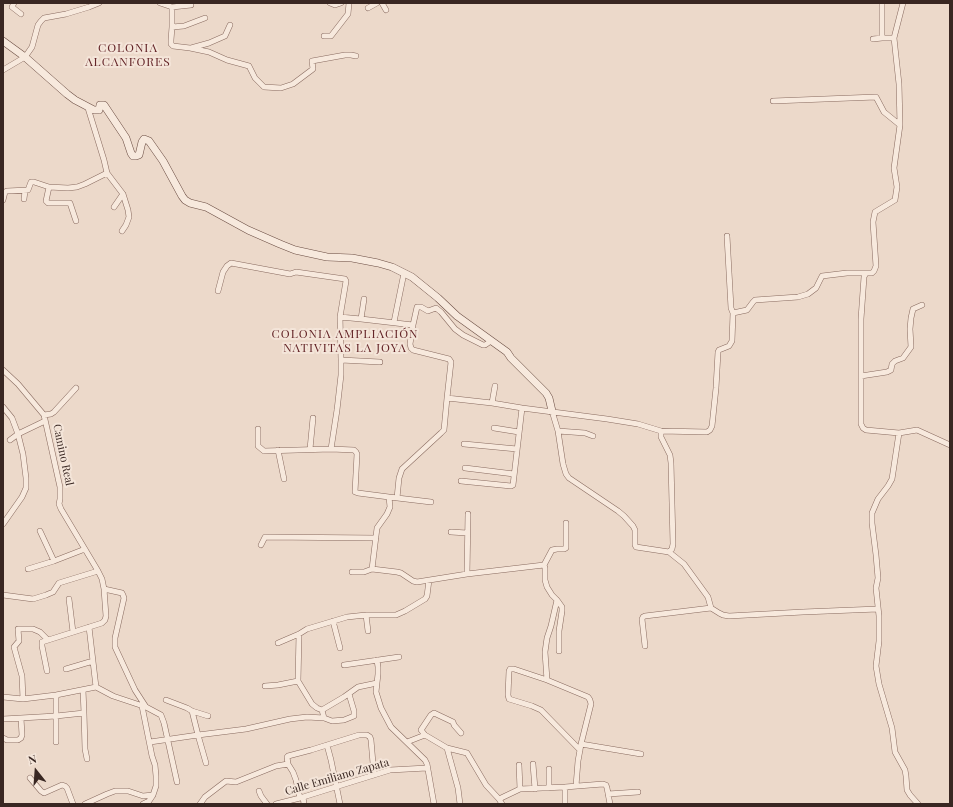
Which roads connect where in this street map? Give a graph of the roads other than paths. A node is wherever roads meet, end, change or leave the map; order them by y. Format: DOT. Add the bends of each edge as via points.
graph roads {
  1 [pos="100,3"];
  2 [pos="160,3"];
  3 [pos="330,3"];
  4 [pos="341,3"];
  5 [pos="350,3"];
  6 [pos="377,3"];
  7 [pos="382,3"];
  8 [pos="882,3"];
  9 [pos="903,3"];
  10 [pos="11,4"];
  11 [pos="191,5"];
  12 [pos="172,7"];
  13 [pos="368,8"];
  14 [pos="386,10"];
  15 [pos="21,14"];
  16 [pos="205,18"];
  17 [pos="230,25"];
  18 [pos="172,27"];
  19 [pos="324,36"];
  20 [pos="882,38"];
  21 [pos="894,38"];
  22 [pos="873,39"];
  23 [pos="3,41"];
  24 [pos="190,48"];
  25 [pos="356,56"];
  26 [pos="25,57"];
  27 [pos="3,70"];
  28 [pos="773,101"];
  29 [pos="88,108"];
  30 [pos="900,125"];
  31 [pos="107,173"];
  32 [pos="49,187"];
  33 [pos="25,191"];
  34 [pos="123,194"];
  35 [pos="24,199"];
  36 [pos="3,200"];
  37 [pos="114,207"];
  38 [pos="76,221"];
  39 [pos="122,231"];
  40 [pos="727,236"];
  41 [pos="404,273"];
  42 [pos="866,273"];
  43 [pos="218,290"];
  44 [pos="364,299"];
  45 [pos="922,305"];
  46 [pos="733,313"];
  47 [pos="340,317"];
  48 [pos="361,318"];
  49 [pos="394,322"];
  50 [pos="413,325"];
  51 [pos="491,340"];
  52 [pos="341,360"];
  53 [pos="380,362"];
  54 [pos="3,370"];
  55 [pos="861,376"];
  56 [pos="495,386"];
  57 [pos="76,388"];
  58 [pos="447,398"];
  59 [pos="492,403"];
  60 [pos="3,407"];
  61 [pos="522,408"];
  62 [pos="552,411"];
  63 [pos="44,418"];
  64 [pos="313,418"];
  65 [pos="494,428"];
  66 [pos="258,429"];
  67 [pos="558,431"];
  68 [pos="662,431"];
  69 [pos="519,432"];
  70 [pos="899,433"];
  71 [pos="18,434"];
  72 [pos="593,436"];
  73 [pos="10,440"];
  74 [pos="464,444"];
  75 [pos="950,445"];
  76 [pos="331,449"];
  77 [pos="517,449"];
  78 [pos="278,450"];
  79 [pos="310,450"];
  80 [pos="465,468"];
  81 [pos="514,474"];
  82 [pos="284,479"];
  83 [pos="461,481"];
  84 [pos="389,497"];
  85 [pos="397,498"];
  86 [pos="430,502"];
  87 [pos="468,514"];
  88 [pos="566,523"];
  89 [pos="3,524"];
  90 [pos="40,531"];
  91 [pos="451,532"];
  92 [pos="468,533"];
  93 [pos="376,538"];
  94 [pos="261,545"];
  95 [pos="85,549"];
  96 [pos="669,552"];
  97 [pos="54,561"];
  98 [pos="544,565"];
  99 [pos="28,569"];
  100 [pos="372,569"];
  101 [pos="98,571"];
  102 [pos="352,572"];
  103 [pos="466,574"];
  104 [pos="429,580"];
  105 [pos="104,589"];
  106 [pos="3,595"];
  107 [pos="69,599"];
  108 [pos="557,600"];
  109 [pos="711,608"];
  110 [pos="878,609"];
  111 [pos="366,615"];
  112 [pos="333,621"];
  113 [pos="89,627"];
  114 [pos="368,631"];
  115 [pos="73,632"];
  116 [pos="299,634"];
  117 [pos="48,640"];
  118 [pos="278,643"];
  119 [pos="645,646"];
  120 [pos="340,648"];
  121 [pos="558,651"];
  122 [pos="399,657"];
  123 [pos="376,660"];
  124 [pos="93,661"];
  125 [pos="344,665"];
  126 [pos="66,669"];
  127 [pos="47,671"];
  128 [pos="547,680"];
  129 [pos="298,681"];
  130 [pos="377,683"];
  131 [pos="265,686"];
  132 [pos="96,687"];
  133 [pos="83,690"];
  134 [pos="349,694"];
  135 [pos="56,695"];
  136 [pos="3,697"];
  137 [pos="23,699"];
  138 [pos="166,700"];
  139 [pos="144,706"];
  140 [pos="322,710"];
  141 [pos="192,711"];
  142 [pos="84,713"];
  143 [pos="56,716"];
  144 [pos="208,716"];
  145 [pos="21,718"];
  146 [pos="324,718"];
  147 [pos="3,719"];
  148 [pos="461,733"];
  149 [pos="198,735"];
  150 [pos="425,735"];
  151 [pos="3,738"];
  152 [pos="168,740"];
  153 [pos="56,742"];
  154 [pos="150,742"];
  155 [pos="407,742"];
  156 [pos="327,745"];
  157 [pos="580,747"];
  158 [pos="447,748"];
  159 [pos="641,754"];
  160 [pos="87,759"];
  161 [pos="206,763"];
  162 [pos="288,764"];
  163 [pos="533,764"];
  164 [pos="519,765"];
  165 [pos="427,768"];
  166 [pos="549,769"];
  167 [pos="374,775"];
  168 [pos="30,778"];
  169 [pos="177,782"];
  170 [pos="336,786"];
  171 [pos="576,786"];
  172 [pos="549,788"];
  173 [pos="565,788"];
  174 [pos="520,789"];
  175 [pos="535,789"];
  176 [pos="259,791"];
  177 [pos="638,792"];
  178 [pos="608,794"];
  179 [pos="153,795"];
  180 [pos="302,798"];
  181 [pos="501,802"];
  182 [pos="283,803"];
  183 [pos="73,804"];
  184 [pos="85,804"];
  185 [pos="143,804"];
  186 [pos="200,804"];
  187 [pos="267,804"];
  188 [pos="276,804"];
  189 [pos="304,804"];
  190 [pos="340,804"];
  191 [pos="434,804"];
  192 [pos="460,804"];
  193 [pos="565,804"];
  194 [pos="610,804"];
  195 [pos="918,804"];
  1 -- 26 [label="street" via="44,18 38,25 32,47"];
  2 -- 12 [label="street"];
  3 -- 4 [label="street"];
  5 -- 19 [label="street" via="348,14 331,36"];
  6 -- 13 [label="street"];
  7 -- 14 [label="street"];
  8 -- 20 [label="street"];
  9 -- 21 [label="street"];
  10 -- 15 [label="street"];
  11 -- 12 [label="street"];
  12 -- 18 [label="street"];
  16 -- 18 [label="street" via="184,26"];
  17 -- 24 [label="street" via="225,36"];
  18 -- 24 [label="street" via="171,44"];
  20 -- 21 [label="street"];
  20 -- 22 [label="street"];
  21 -- 30 [label="street"];
  23 -- 26 [label="street"];
  24 -- 25 [label="street" via="249,66 264,87 281,88 293,84 313,69 312,61 345,55"];
  26 -- 27 [label="street"];
  26 -- 29 [label="street" via="67,94"];
  28 -- 30 [label="street" via="876,97 884,112"];
  29 -- 31 [label="street"];
  29 -- 41 [label="street" via="99,110 100,105 104,105 126,138 133,156 139,155 144,139 149,141 182,196 190,203 206,207 248,230 295,250 378,263"];
  30 -- 42 [label="street" via="894,168 895,200 875,212 873,222 876,266 872,273"];
  31 -- 32 [label="street" via="77,187"];
  31 -- 34 [label="street"];
  32 -- 33 [label="street" via="34,182"];
  32 -- 38 [label="street" via="46,201 70,203"];
  33 -- 35 [label="street"];
  33 -- 36 [label="street" via="7,191"];
  34 -- 37 [label="street"];
  34 -- 39 [label="street" via="128,217"];
  40 -- 46 [label="street"];
  41 -- 49 [label="street"];
  41 -- 51 [label="street" via="418,281 457,316"];
  42 -- 46 [label="street" via="822,276 816,288 808,294 755,300 747,310"];
  42 -- 55 [label="street" via="861,319"];
  43 -- 47 [label="street" via="223,272 232,264 290,274 296,272 344,278 346,281"];
  44 -- 48 [label="street"];
  45 -- 55 [label="street" via="913,310 911,347 903,358 892,364 891,370 887,372"];
  46 -- 68 [label="street" via="732,342 718,352 710,430"];
  47 -- 48 [label="street"];
  47 -- 52 [label="street"];
  48 -- 49 [label="street"];
  49 -- 50 [label="street"];
  50 -- 51 [label="street" via="417,307 428,310 436,308 463,335 485,345"];
  50 -- 58 [label="street" via="411,348 449,359 451,362"];
  51 -- 62 [label="street" via="542,388 549,398"];
  52 -- 53 [label="street"];
  52 -- 76 [label="street"];
  54 -- 63 [label="street, Camino Real" via="18,384"];
  55 -- 70 [label="street" via="863,428"];
  56 -- 59 [label="street"];
  57 -- 63 [label="street" via="54,412"];
  58 -- 59 [label="street"];
  58 -- 85 [label="street" via="444,430 402,469"];
  59 -- 61 [label="street"];
  60 -- 71 [label="street" via="12,418"];
  61 -- 62 [label="street"];
  61 -- 69 [label="street"];
  62 -- 67 [label="street"];
  62 -- 68 [label="street" via="638,424"];
  63 -- 71 [label="street"];
  63 -- 95 [label="street, Camino Real" via="60,487 59,504"];
  64 -- 79 [label="street"];
  65 -- 69 [label="street"];
  66 -- 78 [label="street" via="258,446 264,450"];
  67 -- 72 [label="street"];
  67 -- 96 [label="street" via="563,464 569,478 624,516 635,530 636,547"];
  68 -- 96 [label="street" via="661,437 671,463 673,544"];
  69 -- 77 [label="street"];
  70 -- 75 [label="street" via="917,430"];
  70 -- 110 [label="street" via="892,479 872,513"];
  71 -- 73 [label="street"];
  71 -- 89 [label="street" via="26,468 26,488 22,498"];
  74 -- 77 [label="street"];
  76 -- 79 [label="street"];
  76 -- 84 [label="street" via="354,450 358,454 356,492"];
  77 -- 81 [label="street"];
  78 -- 79 [label="street"];
  78 -- 82 [label="street"];
  80 -- 81 [label="street"];
  81 -- 83 [label="street" via="511,486"];
  84 -- 85 [label="street"];
  84 -- 93 [label="street" via="390,507 377,528"];
  85 -- 86 [label="street"];
  87 -- 92 [label="street"];
  88 -- 98 [label="street" via="566,548 552,550"];
  90 -- 97 [label="street"];
  91 -- 92 [label="street"];
  92 -- 103 [label="street"];
  93 -- 94 [label="street" via="265,537"];
  93 -- 100 [label="street"];
  95 -- 97 [label="street"];
  95 -- 101 [label="street, Camino Real"];
  96 -- 109 [label="street" via="684,564 708,597"];
  97 -- 99 [label="street"];
  98 -- 103 [label="street"];
  98 -- 108 [label="street" via="547,587"];
  100 -- 102 [label="street"];
  100 -- 104 [label="street" via="401,573 418,582"];
  101 -- 105 [label="street, Camino Real"];
  101 -- 106 [label="street" via="59,583 53,592 33,599"];
  103 -- 104 [label="street"];
  104 -- 111 [label="street" via="425,599 405,611 396,615"];
  105 -- 113 [label="street, Camino Real" via="106,620"];
  105 -- 139 [label="street" via="123,595 115,647"];
  107 -- 115 [label="street"];
  108 -- 121 [label="street" via="562,607"];
  108 -- 128 [label="street" via="545,652"];
  109 -- 110 [label="street" via="729,616"];
  109 -- 119 [label="street" via="643,617"];
  110 -- 195 [label="street" via="879,641 876,666 879,684 892,728 895,752 905,770 907,790"];
  111 -- 112 [label="street"];
  111 -- 114 [label="street"];
  112 -- 116 [label="street"];
  112 -- 120 [label="street"];
  113 -- 115 [label="street"];
  113 -- 124 [label="street"];
  115 -- 117 [label="street"];
  116 -- 118 [label="street"];
  116 -- 129 [label="street"];
  117 -- 127 [label="street" via="42,642"];
  117 -- 137 [label="street" via="33,629 18,628 19,641 14,647 22,676"];
  122 -- 123 [label="street"];
  123 -- 125 [label="street"];
  123 -- 130 [label="street"];
  124 -- 126 [label="street"];
  124 -- 132 [label="street"];
  128 -- 157 [label="street" via="590,700"];
  128 -- 157 [label="street" via="510,669 509,699 541,710"];
  129 -- 131 [label="street"];
  129 -- 140 [label="street" via="309,700"];
  130 -- 134 [label="street" via="358,687"];
  130 -- 155 [label="street" via="377,698 384,716 391,727"];
  132 -- 133 [label="street"];
  132 -- 139 [label="street" via="113,696"];
  133 -- 135 [label="street"];
  133 -- 142 [label="street"];
  134 -- 140 [label="street"];
  134 -- 146 [label="street" via="354,716 332,721"];
  135 -- 137 [label="street"];
  135 -- 143 [label="street"];
  136 -- 137 [label="street"];
  138 -- 141 [label="street"];
  139 -- 152 [label="street" via="161,715"];
  139 -- 154 [label="street"];
  140 -- 146 [label="street"];
  141 -- 144 [label="street"];
  141 -- 149 [label="street"];
  142 -- 143 [label="street"];
  142 -- 160 [label="street"];
  143 -- 145 [label="street"];
  143 -- 153 [label="street"];
  145 -- 147 [label="street"];
  145 -- 151 [label="street" via="21,738"];
  146 -- 149 [label="street" via="290,719 246,729"];
  148 -- 150 [label="street" via="453,722 434,713 421,730"];
  149 -- 152 [label="street"];
  149 -- 161 [label="street"];
  150 -- 155 [label="street"];
  150 -- 158 [label="street"];
  152 -- 154 [label="street"];
  152 -- 169 [label="street"];
  154 -- 179 [label="street" via="156,776"];
  155 -- 165 [label="street" via="425,760"];
  156 -- 162 [label="street" via="288,756"];
  156 -- 167 [label="street" via="367,735 371,740"];
  156 -- 170 [label="street"];
  157 -- 159 [label="street"];
  157 -- 171 [label="street"];
  158 -- 181 [label="street" via="467,753 486,785"];
  158 -- 192 [label="street"];
  162 -- 180 [label="street"];
  162 -- 186 [label="street" via="276,766 236,782 226,781"];
  163 -- 175 [label="street"];
  164 -- 174 [label="street"];
  165 -- 167 [label="street, Calle Emiliano Zapata" via="390,770"];
  165 -- 191 [label="street"];
  166 -- 172 [label="street"];
  167 -- 170 [label="street, Calle Emiliano Zapata"];
  168 -- 183 [label="street" via="44,792 65,786"];
  170 -- 180 [label="street, Calle Emiliano Zapata"];
  170 -- 190 [label="street"];
  171 -- 173 [label="street"];
  171 -- 178 [label="street" via="603,784 606,785"];
  172 -- 173 [label="street"];
  172 -- 175 [label="street"];
  173 -- 193 [label="street"];
  174 -- 175 [label="street"];
  174 -- 181 [label="street"];
  176 -- 187 [label="street"];
  177 -- 178 [label="street"];
  178 -- 194 [label="street"];
  179 -- 184 [label="street" via="143,796 128,791 116,791"];
  179 -- 185 [label="street"];
  180 -- 182 [label="street, Calle Emiliano Zapata"];
  180 -- 189 [label="street"];
  182 -- 188 [label="street, Calle Emiliano Zapata"];
}
